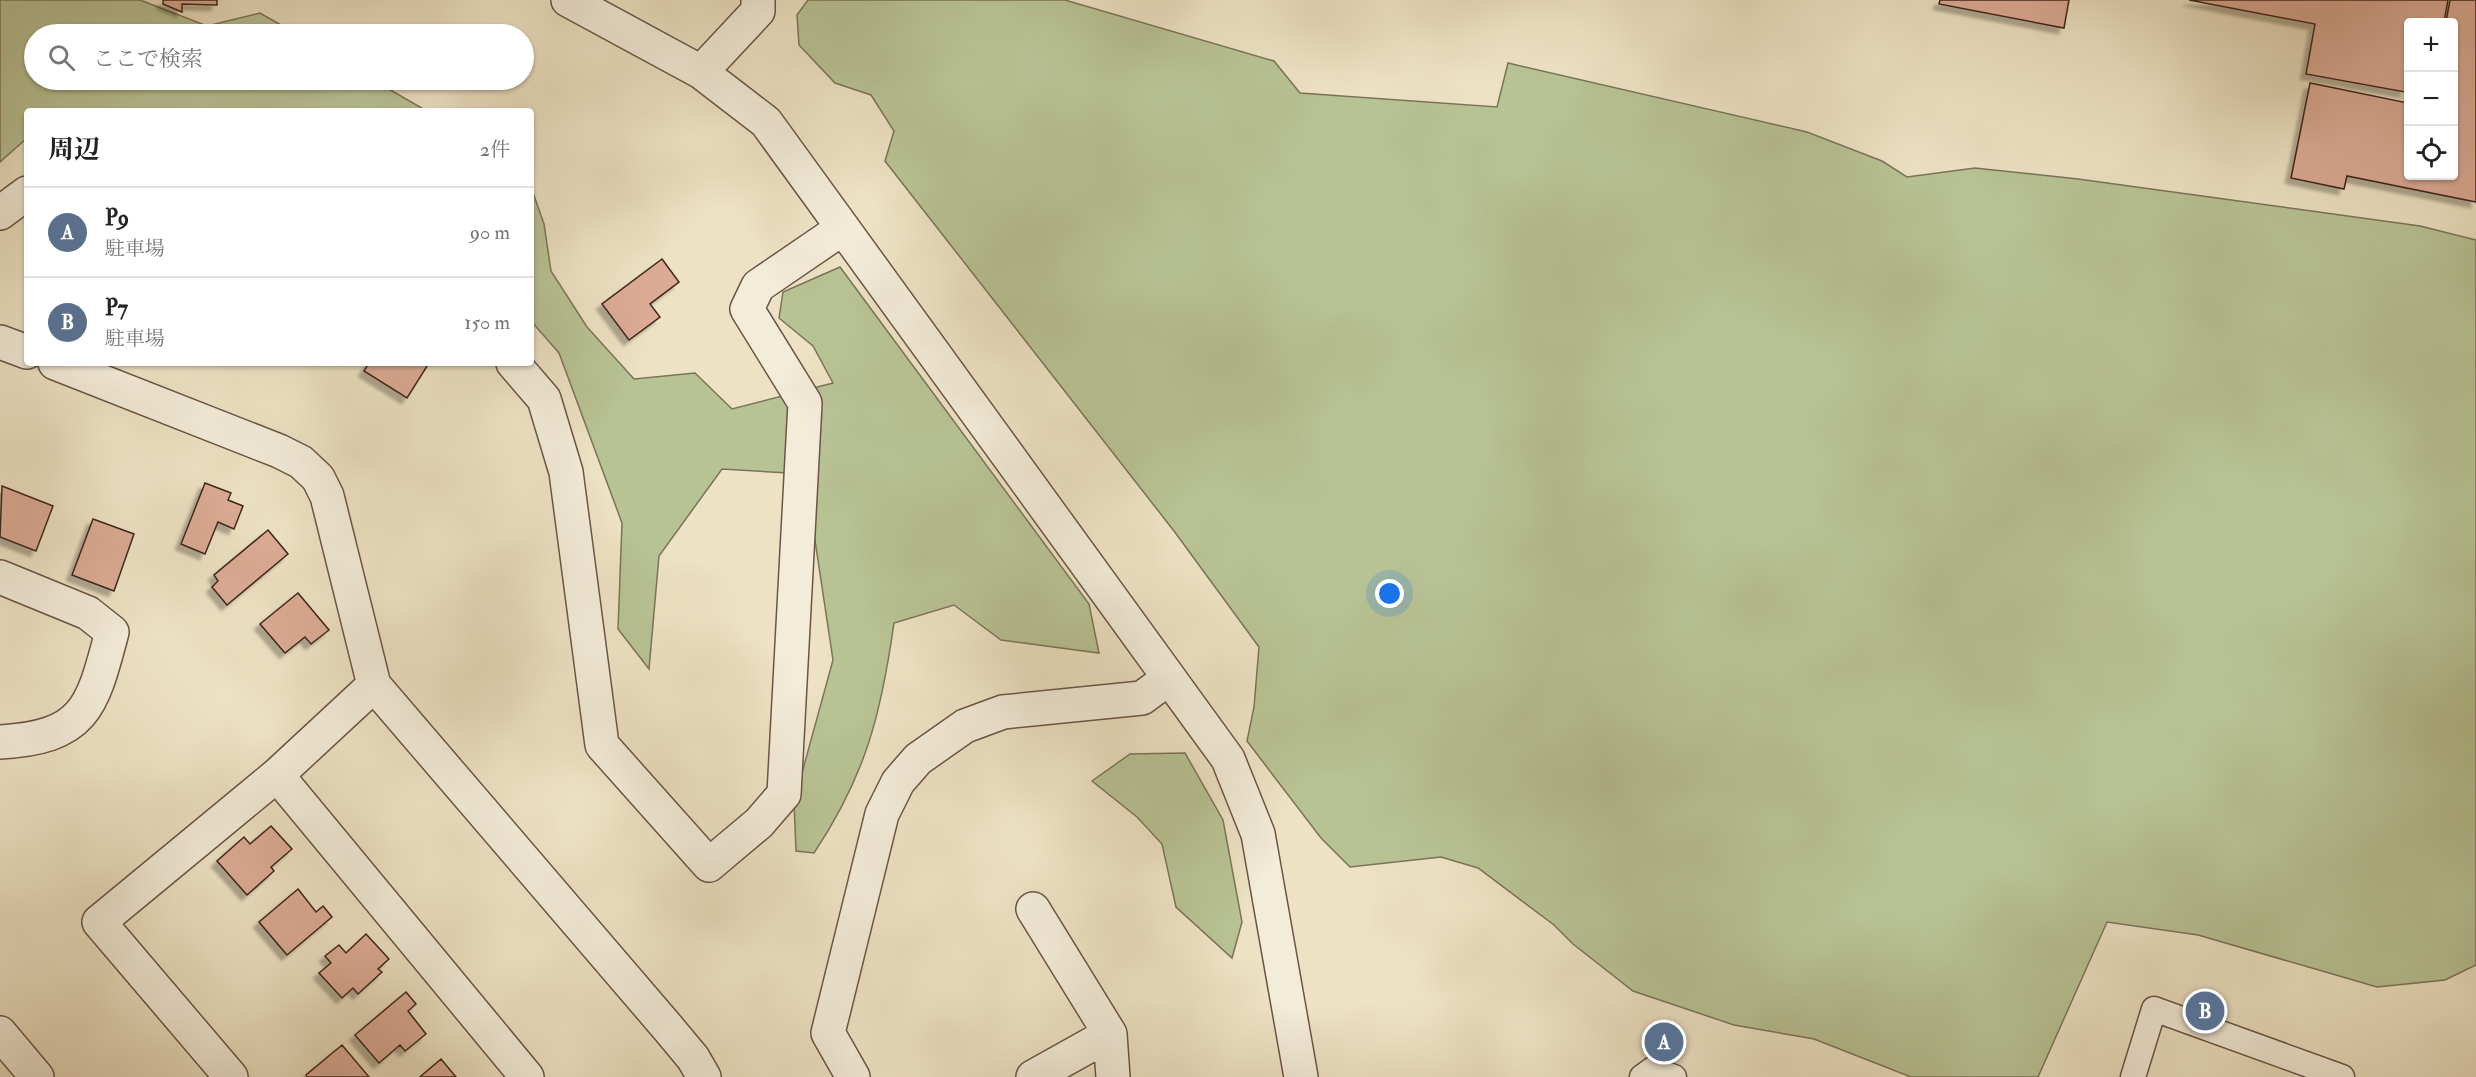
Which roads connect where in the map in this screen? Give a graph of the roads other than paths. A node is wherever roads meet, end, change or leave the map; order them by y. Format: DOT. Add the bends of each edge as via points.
graph roads {
  1 [pos="568,0"];
  2 [pos="758,0"];
  3 [pos="701,72"];
  4 [pos="24,195"];
  5 [pos="0,213"];
  6 [pos="843,228"];
  7 [pos="0,342"];
  8 [pos="24,351"];
  9 [pos="63,366"];
  10 [pos="516,366"];
  11 [pos="0,577"];
  12 [pos="1169,678"];
  13 [pos="374,685"];
  14 [pos="0,742"];
  15 [pos="277,775"];
  16 [pos="1033,909"];
  17 [pos="0,1033"];
  18 [pos="1110,1034"];
  19 [pos="37,1077"];
  20 [pos="231,1077"];
  21 [pos="527,1077"];
  22 [pos="704,1077"];
  23 [pos="854,1077"];
  24 [pos="1033,1077"];
  25 [pos="1113,1077"];
  26 [pos="1301,1077"];
  27 [pos="1642,1077"];
  28 [pos="1674,1077"];
  29 [pos="2133,1077"];
  30 [pos="2343,1077"];
  1 -- 3 [label="street"];
  2 -- 3 [label="street" via="758,11"];
  3 -- 6 [label="street" via="766,122"];
  4 -- 5 [label="street"];
  6 -- 10 [label="street" via="758,286 747,309 805,403 784,794 759,823 710,865 602,745 566,472 544,399"];
  6 -- 12 [label="street"];
  7 -- 8 [label="street"];
  9 -- 13 [label="street" via="254,440 301,462 318,478 327,496"];
  11 -- 14 [label="street" via="88,613 112,632 96,693 70,725 44,737"];
  12 -- 23 [label="street" via="1142,698 1003,712 965,726 918,759 898,782 882,814 828,1033"];
  12 -- 26 [label="street" via="1228,759 1258,834"];
  13 -- 15 [label="street"];
  13 -- 22 [label="street" via="668,1028"];
  15 -- 20 [label="street" via="99,922"];
  15 -- 21 [label="street"];
  16 -- 18 [label="street"];
  17 -- 19 [label="street"];
  18 -- 24 [label="street"];
  18 -- 25 [label="street"];
  27 -- 28 [label="lane" via="1653,1069"];
  29 -- 30 [label="lane" via="2154,1009"];
}
